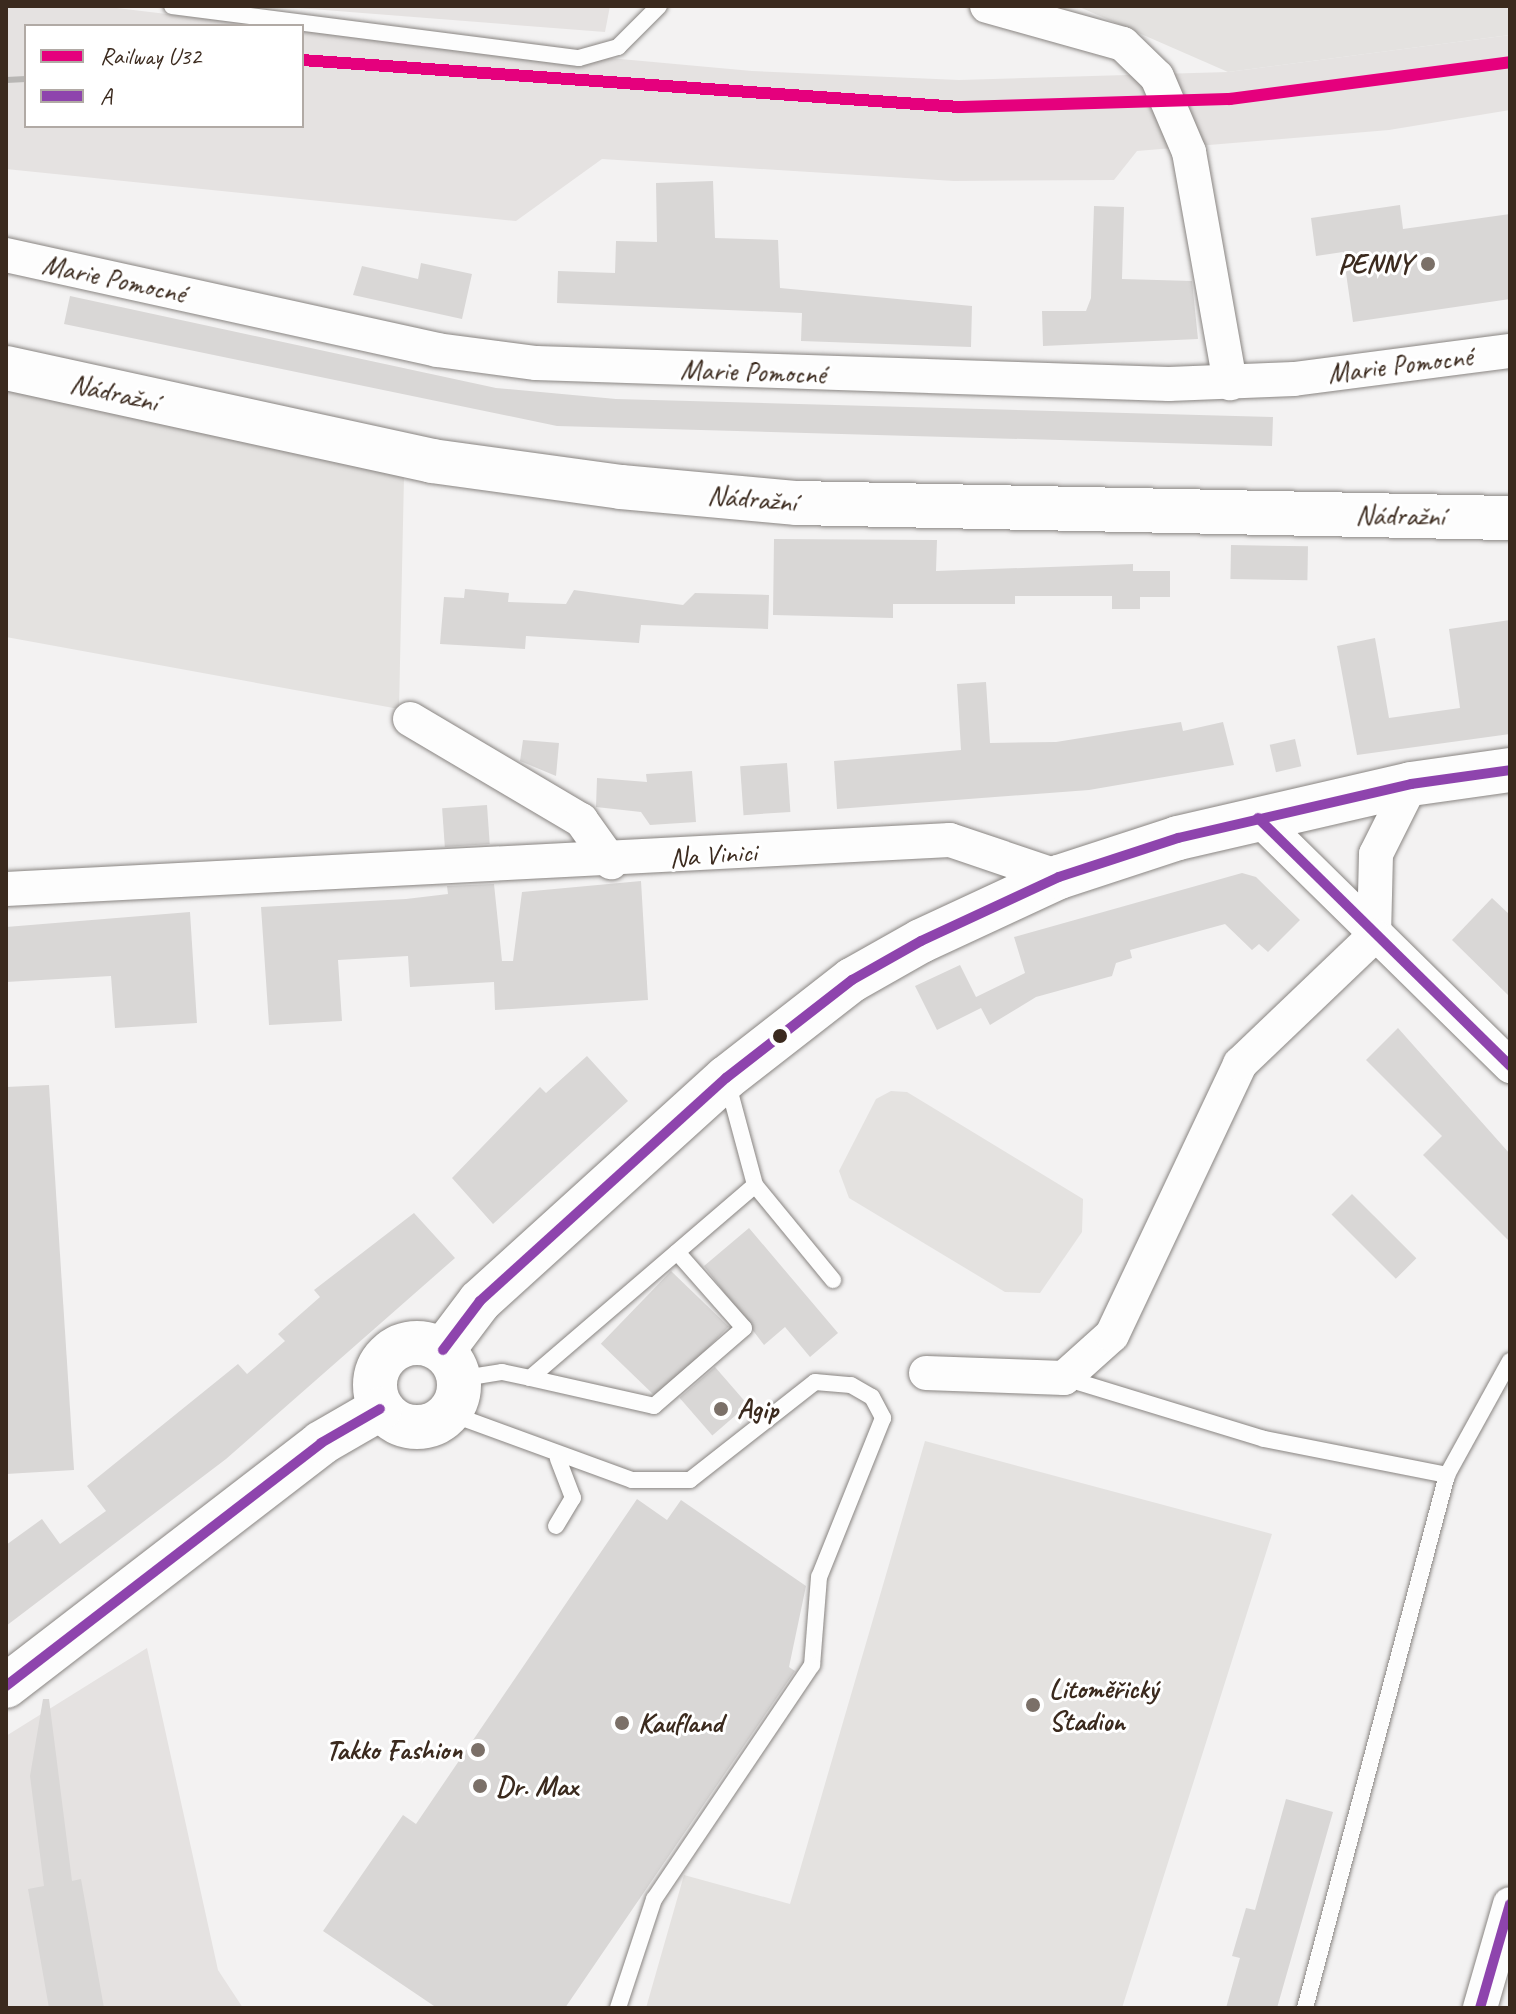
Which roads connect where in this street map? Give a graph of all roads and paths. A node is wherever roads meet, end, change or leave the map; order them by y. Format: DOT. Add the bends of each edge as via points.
graph roads {
  1 [pos="172,6"];
  2 [pos="659,6"];
  3 [pos="987,6"];
  4 [pos="6,255"];
  5 [pos="1510,351"];
  6 [pos="6,368"];
  7 [pos="1230,383"];
  8 [pos="1510,518"];
  9 [pos="410,719"];
  10 [pos="1510,770"];
  11 [pos="1411,784"];
  12 [pos="1258,818"];
  13 [pos="611,862"];
  14 [pos="1059,877"];
  15 [pos="6,889"];
  16 [pos="1374,936"];
  17 [pos="1510,1066"];
  18 [pos="726,1078"];
  19 [pos="755,1185"];
  20 [pos="677,1252"];
  21 [pos="833,1280"];
  22 [pos="1510,1361"];
  23 [pos="926,1373"];
  24 [pos="530,1378"];
  25 [pos="1064,1378"];
  26 [pos="449,1380"];
  27 [pos="380,1409"];
  28 [pos="558,1459"];
  29 [pos="1447,1475"];
  30 [pos="556,1526"];
  31 [pos="6,1686"];
  32 [pos="1510,1904"];
  33 [pos="618,2008"];
  34 [pos="1305,2008"];
  35 [pos="1480,2008"];
  1 -- 2 [label="lane" via="579,58 618,47"];
  3 -- 7 [label="street" via="1123,44 1157,77 1189,152"];
  4 -- 7 [label="street, Marie Pomocné" via="437,350 536,363"];
  5 -- 7 [label="street, Marie Pomocné"];
  6 -- 8 [label="main road, Nádražní" via="432,461 621,487 797,503"];
  9 -- 13 [label="street" via="581,820"];
  10 -- 11 [label="main road"];
  11 -- 12 [label="main road"];
  11 -- 16 [label="street" via="1376,854"];
  12 -- 14 [label="main road"];
  12 -- 16 [label="street"];
  13 -- 14 [label="street, Na Vinici" via="950,840"];
  13 -- 15 [label="street, Na Vinici"];
  14 -- 18 [label="main road" via="852,980"];
  16 -- 17 [label="street"];
  16 -- 25 [label="street" via="1240,1064 1112,1335"];
  18 -- 19 [label="lane"];
  18 -- 26 [label="main road" via="480,1301"];
  19 -- 20 [label="lane"];
  19 -- 21 [label="lane"];
  20 -- 24 [label="lane"];
  20 -- 24 [label="lane" via="744,1328 654,1406"];
  22 -- 29 [label="lane"];
  23 -- 25 [label="street"];
  24 -- 26 [label="lane" via="502,1372"];
  25 -- 29 [label="lane" via="1264,1439"];
  26 -- 27 [label="main road" via="407,1427"];
  26 -- 27 [label="main road" via="421,1343 390,1355 374,1386"];
  26 -- 28 [label="lane"];
  27 -- 31 [label="main road" via="321,1443"];
  28 -- 30 [label="lane" via="573,1498"];
  28 -- 33 [label="lane" via="632,1480 690,1480 815,1382 851,1385 872,1397 883,1418 819,1577 812,1665 654,1899"];
  29 -- 34 [label="lane"];
  32 -- 35 [label="street"];
}
